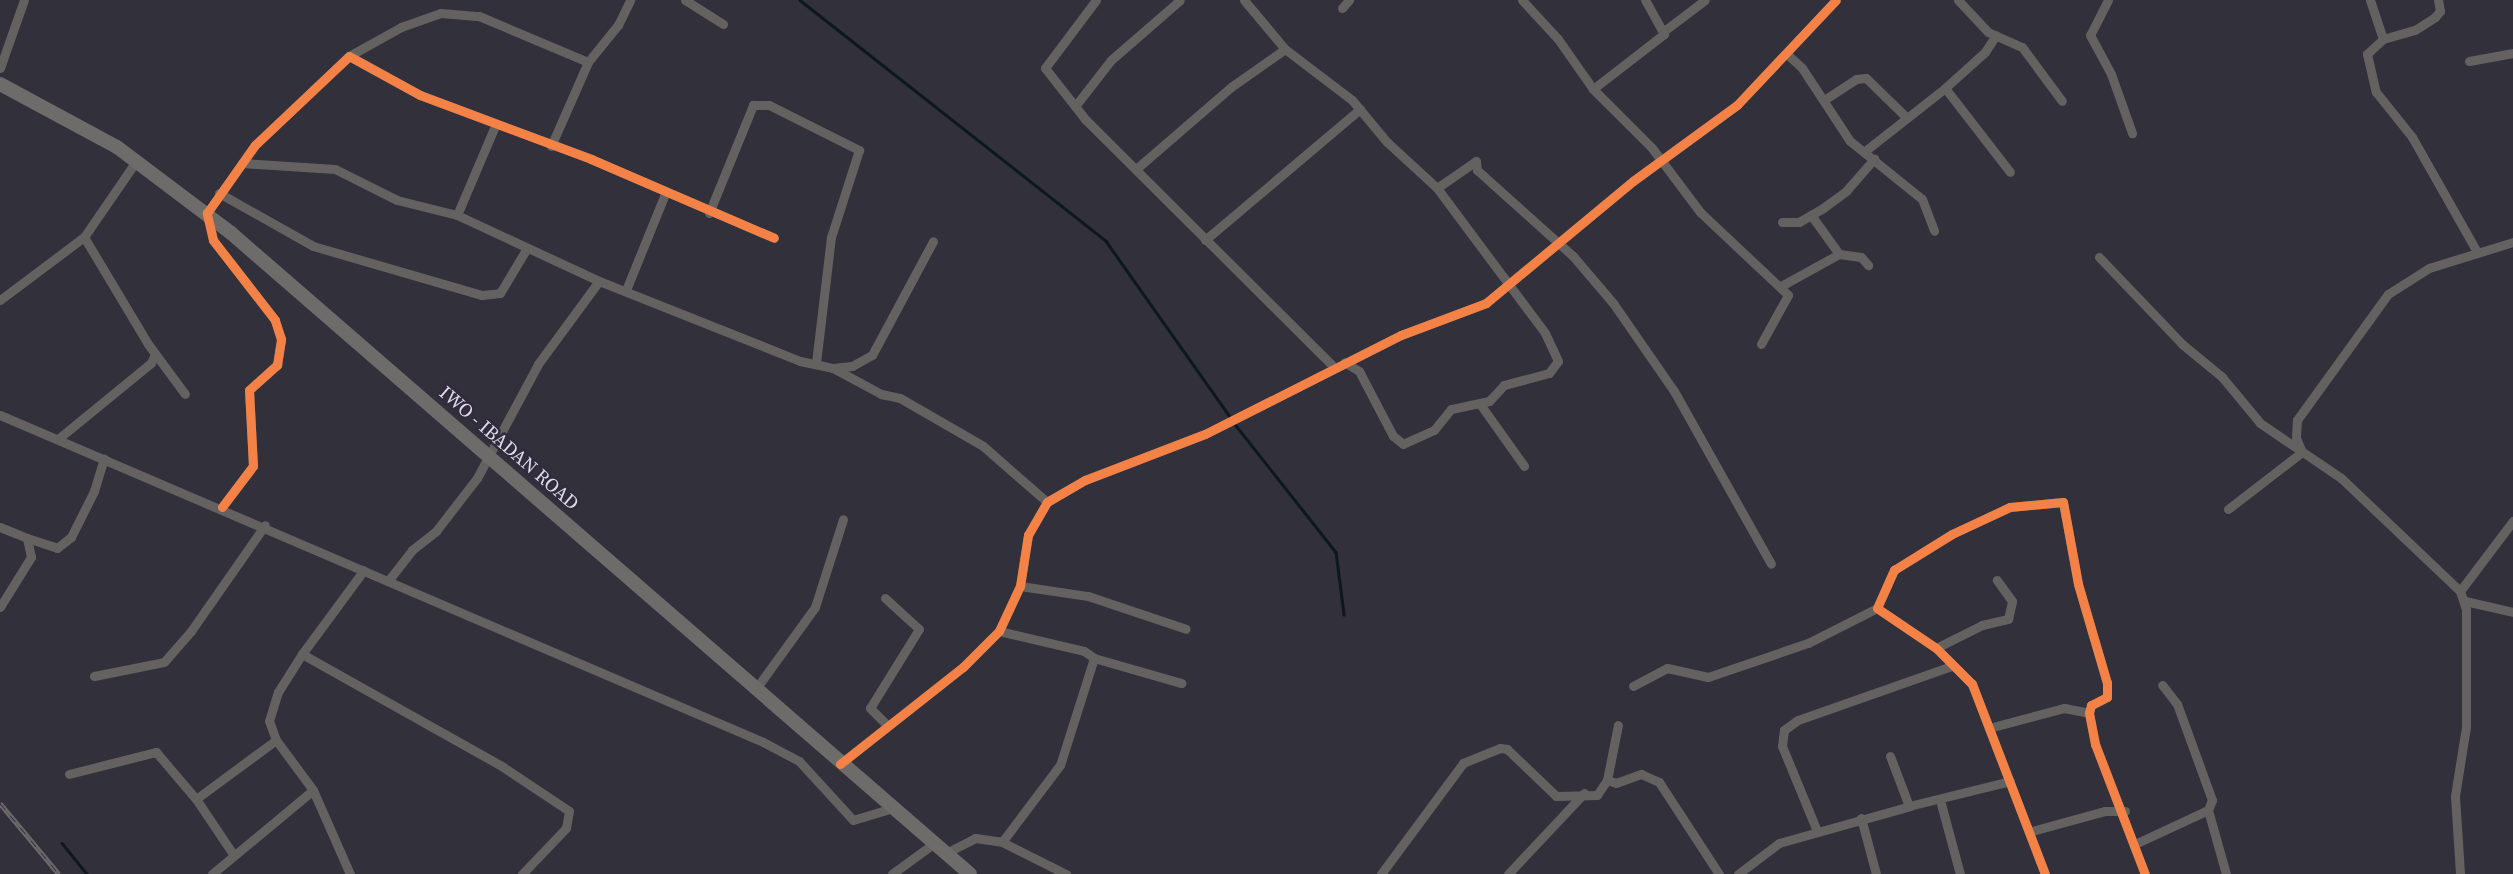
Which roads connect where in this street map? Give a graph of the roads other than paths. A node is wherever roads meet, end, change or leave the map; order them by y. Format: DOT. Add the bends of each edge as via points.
graph roads {
  1 [pos="24,0"];
  2 [pos="630,0"];
  3 [pos="685,0"];
  4 [pos="1096,0"];
  5 [pos="1180,0"];
  6 [pos="1244,0"];
  7 [pos="1349,0"];
  8 [pos="1522,0"];
  9 [pos="1645,0"];
  10 [pos="1705,0"];
  11 [pos="1836,0"];
  12 [pos="1958,0"];
  13 [pos="2108,0"];
  14 [pos="2370,0"];
  15 [pos="2438,0"];
  16 [pos="1342,8"];
  17 [pos="723,24"];
  18 [pos="1664,31"];
  19 [pos="1996,35"];
  20 [pos="2383,38"];
  21 [pos="1285,49"];
  22 [pos="2513,53"];
  23 [pos="1787,54"];
  24 [pos="349,56"];
  25 [pos="2469,61"];
  26 [pos="589,62"];
  27 [pos="0,68"];
  28 [pos="0,84"];
  29 [pos="1945,88"];
  30 [pos="1592,89"];
  31 [pos="1824,100"];
  32 [pos="2062,101"];
  33 [pos="1076,105"];
  34 [pos="1360,109"];
  35 [pos="1907,118"];
  36 [pos="495,127"];
  37 [pos="2132,133"];
  38 [pos="551,146"];
  39 [pos="1865,151"];
  40 [pos="1874,159"];
  41 [pos="137,160"];
  42 [pos="1662,162"];
  43 [pos="242,163"];
  44 [pos="1136,169"];
  45 [pos="2010,172"];
  46 [pos="1437,188"];
  47 [pos="219,193"];
  48 [pos="665,194"];
  49 [pos="207,213"];
  50 [pos="709,213"];
  51 [pos="457,215"];
  52 [pos="1811,215"];
  53 [pos="1782,222"];
  54 [pos="1934,231"];
  55 [pos="84,237"];
  56 [pos="774,238"];
  57 [pos="1205,240"];
  58 [pos="933,241"];
  59 [pos="1558,242"];
  60 [pos="2513,242"];
  61 [pos="527,248"];
  62 [pos="2476,250"];
  63 [pos="1839,254"];
  64 [pos="2099,257"];
  65 [pos="1868,265"];
  66 [pos="599,281"];
  67 [pos="1781,286"];
  68 [pos="1508,287"];
  69 [pos="626,290"];
  70 [pos="0,300"];
  71 [pos="1761,344"];
  72 [pos="155,354"];
  73 [pos="1344,362"];
  74 [pos="816,363"];
  75 [pos="1335,367"];
  76 [pos="832,368"];
  77 [pos="186,394"];
  78 [pos="1480,404"];
  79 [pos="0,415"];
  80 [pos="58,439"];
  81 [pos="2302,452"];
  82 [pos="491,458"];
  83 [pos="104,459"];
  84 [pos="1524,466"];
  85 [pos="1047,502"];
  86 [pos="222,507"];
  87 [pos="2228,509"];
  88 [pos="843,519"];
  89 [pos="2513,521"];
  90 [pos="265,525"];
  91 [pos="0,527"];
  92 [pos="27,538"];
  93 [pos="1771,564"];
  94 [pos="364,570"];
  95 [pos="1997,580"];
  96 [pos="388,581"];
  97 [pos="1020,586"];
  98 [pos="2460,591"];
  99 [pos="885,598"];
  100 [pos="2465,601"];
  101 [pos="0,607"];
  102 [pos="1877,608"];
  103 [pos="2513,612"];
  104 [pos="1186,629"];
  105 [pos="999,631"];
  106 [pos="1936,649"];
  107 [pos="302,653"];
  108 [pos="1094,658"];
  109 [pos="1951,666"];
  110 [pos="94,676"];
  111 [pos="1181,683"];
  112 [pos="2162,685"];
  113 [pos="1633,686"];
  114 [pos="755,690"];
  115 [pos="2088,713"];
  116 [pos="887,725"];
  117 [pos="1618,725"];
  118 [pos="1989,728"];
  119 [pos="276,740"];
  120 [pos="1890,756"];
  121 [pos="840,765"];
  122 [pos="69,774"];
  123 [pos="1607,780"];
  124 [pos="2010,781"];
  125 [pos="313,790"];
  126 [pos="1584,793"];
  127 [pos="196,799"];
  128 [pos="1940,800"];
  129 [pos="1911,806"];
  130 [pos="893,808"];
  131 [pos="2208,810"];
  132 [pos="2124,811"];
  133 [pos="1861,818"];
  134 [pos="1817,831"];
  135 [pos="2032,831"];
  136 [pos="1002,842"];
  137 [pos="2137,843"];
  138 [pos="933,844"];
  139 [pos="946,853"];
  140 [pos="233,854"];
  141 [pos="212,874"];
  142 [pos="350,874"];
  143 [pos="522,874"];
  144 [pos="892,874"];
  145 [pos="970,874"];
  146 [pos="1066,874"];
  147 [pos="1381,874"];
  148 [pos="1508,874"];
  149 [pos="1719,874"];
  150 [pos="1738,874"];
  151 [pos="1877,874"];
  152 [pos="1961,874"];
  153 [pos="2045,874"];
  154 [pos="2145,874"];
  155 [pos="2226,874"];
  156 [pos="2460,874"];
  1 -- 27 [label="street"];
  2 -- 26 [label="street" via="618,25"];
  3 -- 17 [label="street"];
  4 -- 33 [label="street" via="1045,68"];
  5 -- 33 [label="street" via="1111,60"];
  6 -- 21 [label="street"];
  7 -- 16 [label="street"];
  8 -- 30 [label="street" via="1558,39"];
  9 -- 18 [label="street"];
  10 -- 18 [label="street"];
  11 -- 23 [label="street"];
  12 -- 19 [label="street"];
  13 -- 37 [label="street" via="2090,35 2111,74"];
  14 -- 20 [label="street"];
  15 -- 20 [label="street" via="2440,11 2435,17 2415,30"];
  18 -- 30 [label="street" via="1661,38"];
  19 -- 29 [label="street"];
  19 -- 32 [label="street" via="2022,47"];
  20 -- 62 [label="street" via="2367,54 2376,92 2412,137"];
  21 -- 34 [label="street"];
  21 -- 44 [label="street" via="1231,87"];
  22 -- 25 [label="street"];
  23 -- 31 [label="street"];
  23 -- 42 [label="street" via="1717,122"];
  24 -- 26 [label="street" via="401,27 441,13 479,16"];
  24 -- 36 [label="street" via="420,95"];
  24 -- 43 [label="street" via="255,145"];
  26 -- 38 [label="street"];
  28 -- 41 [label="main road, IWO - IBADAN ROAD"];
  29 -- 35 [label="street"];
  29 -- 45 [label="street"];
  30 -- 42 [label="street"];
  31 -- 35 [label="street" via="1856,79 1866,78"];
  31 -- 39 [label="street" via="1850,141"];
  33 -- 44 [label="street"];
  34 -- 46 [label="street" via="1387,142"];
  34 -- 57 [label="street"];
  35 -- 39 [label="street"];
  36 -- 38 [label="street"];
  36 -- 51 [label="street"];
  38 -- 48 [label="street"];
  39 -- 40 [label="street"];
  40 -- 52 [label="street" via="1846,191"];
  40 -- 54 [label="street" via="1922,199"];
  41 -- 49 [label="main road, IWO - IBADAN ROAD"];
  41 -- 55 [label="street"];
  42 -- 59 [label="street"];
  42 -- 67 [label="street" via="1700,212"];
  43 -- 47 [label="street"];
  43 -- 51 [label="street" via="335,169 397,200"];
  44 -- 57 [label="street"];
  46 -- 59 [label="street" via="1476,161 1477,170"];
  46 -- 68 [label="street"];
  47 -- 49 [label="street"];
  47 -- 61 [label="street" via="313,246 482,295 500,293"];
  48 -- 50 [label="street"];
  48 -- 69 [label="street"];
  49 -- 82 [label="main road, IWO - IBADAN ROAD"];
  49 -- 86 [label="street" via="213,240 275,320 281,339 277,365 249,390 253,466"];
  50 -- 56 [label="street"];
  50 -- 74 [label="street" via="753,105 769,105 859,150 831,237"];
  51 -- 61 [label="street"];
  52 -- 53 [label="street" via="1799,222"];
  52 -- 63 [label="street"];
  55 -- 70 [label="street"];
  55 -- 72 [label="street"];
  57 -- 75 [label="street"];
  58 -- 76 [label="street" via="872,355 852,366"];
  59 -- 68 [label="street"];
  59 -- 93 [label="street" via="1613,303 1674,391"];
  60 -- 62 [label="street"];
  61 -- 66 [label="street"];
  62 -- 81 [label="street" via="2429,268 2388,294 2297,420 2296,438"];
  63 -- 65 [label="street" via="1861,257"];
  63 -- 67 [label="street"];
  64 -- 81 [label="street" via="2182,344 2216,370 2260,423"];
  66 -- 69 [label="street"];
  66 -- 82 [label="street" via="521,391"];
  67 -- 71 [label="street" via="1790,299"];
  68 -- 73 [label="street" via="1486,303"];
  68 -- 78 [label="street" via="1545,333 1558,361 1549,373 1510,383"];
  69 -- 74 [label="street" via="800,361"];
  72 -- 77 [label="street"];
  72 -- 80 [label="street" via="151,363"];
  73 -- 75 [label="street"];
  73 -- 78 [label="street" via="1359,371 1393,436 1403,444 1434,430 1451,409"];
  74 -- 76 [label="street"];
  75 -- 85 [label="street" via="1205,434 1085,480"];
  76 -- 85 [label="street" via="881,394 900,398 983,446"];
  78 -- 84 [label="street"];
  79 -- 80 [label="street"];
  80 -- 83 [label="street"];
  81 -- 87 [label="street"];
  81 -- 98 [label="street" via="2341,478 2407,536"];
  82 -- 96 [label="street" via="436,531 412,550"];
  82 -- 114 [label="main road, IWO - IBADAN ROAD"];
  83 -- 86 [label="street"];
  83 -- 92 [label="street" via="71,537 57,548"];
  85 -- 97 [label="street" via="1028,535"];
  86 -- 90 [label="street"];
  88 -- 114 [label="street" via="815,607"];
  89 -- 98 [label="street"];
  90 -- 94 [label="street"];
  90 -- 110 [label="street" via="164,662"];
  91 -- 92 [label="street"];
  92 -- 101 [label="street" via="31,557"];
  94 -- 96 [label="street"];
  94 -- 107 [label="street"];
  95 -- 106 [label="street" via="2012,601 2008,619 1982,625"];
  96 -- 130 [label="street" via="763,742 799,761 853,820"];
  97 -- 104 [label="street" via="1088,596"];
  97 -- 105 [label="street"];
  98 -- 100 [label="street"];
  99 -- 116 [label="street" via="919,629 870,708"];
  100 -- 103 [label="street"];
  100 -- 156 [label="street" via="2466,727 2455,796"];
  102 -- 106 [label="street"];
  102 -- 113 [label="street" via="1808,643 1708,677 1667,668"];
  102 -- 115 [label="street" via="1894,570 1952,534 2010,507 2063,502 2078,584 2107,683 2107,697 2091,705"];
  105 -- 108 [label="street" via="1084,651"];
  105 -- 116 [label="street" via="963,667"];
  106 -- 109 [label="street"];
  107 -- 119 [label="street" via="271,710"];
  107 -- 143 [label="street" via="503,767 569,811 566,828"];
  108 -- 111 [label="street"];
  108 -- 136 [label="street" via="1060,765"];
  109 -- 118 [label="street" via="1972,684"];
  109 -- 134 [label="street" via="1798,720 1784,730 1782,746"];
  112 -- 131 [label="street" via="2177,704 2210,790"];
  114 -- 121 [label="main road, IWO - IBADAN ROAD"];
  115 -- 118 [label="street" via="2064,708"];
  115 -- 132 [label="street" via="2095,744"];
  116 -- 121 [label="street"];
  117 -- 123 [label="street"];
  118 -- 124 [label="street"];
  119 -- 125 [label="street"];
  119 -- 127 [label="street"];
  120 -- 129 [label="street"];
  121 -- 130 [label="main road, IWO - IBADAN ROAD"];
  122 -- 127 [label="street" via="156,752"];
  123 -- 126 [label="street" via="1597,795"];
  123 -- 149 [label="street" via="1616,783 1641,774 1659,782"];
  124 -- 128 [label="street"];
  124 -- 135 [label="street"];
  125 -- 140 [label="street"];
  125 -- 142 [label="street"];
  126 -- 147 [label="street" via="1556,796 1507,749 1472,756"];
  126 -- 148 [label="street"];
  127 -- 140 [label="street"];
  128 -- 129 [label="street"];
  128 -- 152 [label="street"];
  129 -- 133 [label="street"];
  130 -- 138 [label="main road, IWO - IBADAN ROAD"];
  131 -- 137 [label="street"];
  131 -- 155 [label="street"];
  132 -- 135 [label="street" via="2105,811"];
  132 -- 137 [label="street"];
  133 -- 134 [label="street"];
  133 -- 151 [label="street"];
  134 -- 150 [label="street" via="1779,843"];
  135 -- 153 [label="street"];
  136 -- 139 [label="street" via="975,838"];
  136 -- 146 [label="street"];
  137 -- 154 [label="street"];
  138 -- 139 [label="main road, IWO - IBADAN ROAD"];
  138 -- 144 [label="street"];
  139 -- 145 [label="main road, IWO - IBADAN ROAD"];
  140 -- 141 [label="street"];
}
